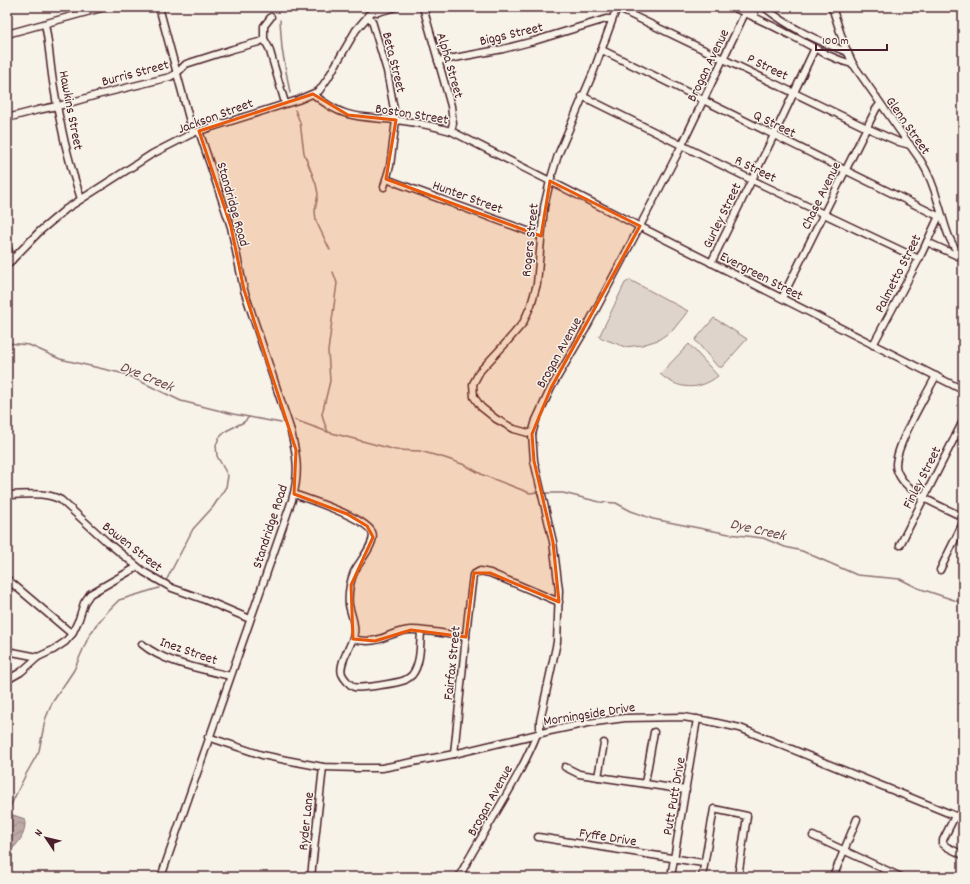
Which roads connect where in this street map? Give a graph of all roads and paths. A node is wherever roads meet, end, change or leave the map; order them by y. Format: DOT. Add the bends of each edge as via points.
graph roads {
  1 [pos="104,7"];
  2 [pos="158,7"];
  3 [pos="396,7"];
  4 [pos="423,7"];
  5 [pos="617,7"];
  6 [pos="732,7"];
  7 [pos="753,7"];
  8 [pos="764,7"];
  9 [pos="832,7"];
  10 [pos="372,11"];
  11 [pos="745,13"];
  12 [pos="271,17"];
  13 [pos="755,18"];
  14 [pos="612,19"];
  15 [pos="46,24"];
  16 [pos="7,34"];
  17 [pos="264,39"];
  18 [pos="815,48"];
  19 [pos="602,50"];
  20 [pos="847,52"];
  21 [pos="723,58"];
  22 [pos="438,61"];
  23 [pos="853,64"];
  24 [pos="177,73"];
  25 [pos="794,92"];
  26 [pos="313,94"];
  27 [pos="582,96"];
  28 [pos="703,101"];
  29 [pos="285,103"];
  30 [pos="880,104"];
  31 [pos="58,106"];
  32 [pos="7,118"];
  33 [pos="396,120"];
  34 [pos="867,128"];
  35 [pos="451,131"];
  36 [pos="196,132"];
  37 [pos="774,135"];
  38 [pos="682,145"];
  39 [pos="910,145"];
  40 [pos="845,171"];
  41 [pos="386,179"];
  42 [pos="752,180"];
  43 [pos="550,181"];
  44 [pos="384,187"];
  45 [pos="81,199"];
  46 [pos="824,214"];
  47 [pos="940,214"];
  48 [pos="640,226"];
  49 [pos="541,236"];
  50 [pos="927,242"];
  51 [pos="7,246"];
  52 [pos="963,258"];
  53 [pos="919,259"];
  54 [pos="12,260"];
  55 [pos="711,262"];
  56 [pos="7,265"];
  57 [pos="782,298"];
  58 [pos="873,345"];
  59 [pos="936,376"];
  60 [pos="963,390"];
  61 [pos="963,421"];
  62 [pos="532,434"];
  63 [pos="294,494"];
  64 [pos="7,495"];
  65 [pos="924,498"];
  66 [pos="963,517"];
  67 [pos="963,523"];
  68 [pos="900,545"];
  69 [pos="137,566"];
  70 [pos="940,570"];
  71 [pos="7,579"];
  72 [pos="559,602"];
  73 [pos="250,619"];
  74 [pos="421,631"];
  75 [pos="72,634"];
  76 [pos="466,637"];
  77 [pos="353,639"];
  78 [pos="142,644"];
  79 [pos="7,651"];
  80 [pos="38,657"];
  81 [pos="230,676"];
  82 [pos="7,680"];
  83 [pos="697,719"];
  84 [pos="654,732"];
  85 [pos="538,733"];
  86 [pos="208,737"];
  87 [pos="604,743"];
  88 [pos="454,754"];
  89 [pos="323,767"];
  90 [pos="565,767"];
  91 [pos="598,777"];
  92 [pos="646,784"];
  93 [pos="686,790"];
  94 [pos="960,816"];
  95 [pos="857,819"];
  96 [pos="813,836"];
  97 [pos="538,837"];
  98 [pos="844,850"];
  99 [pos="963,854"];
  100 [pos="674,858"];
  101 [pos="704,863"];
  102 [pos="161,877"];
  103 [pos="311,877"];
  104 [pos="459,877"];
  105 [pos="671,877"];
  106 [pos="702,877"];
  107 [pos="738,877"];
  108 [pos="833,877"];
  109 [pos="901,877"];
  1 -- 15 [label="street"];
  2 -- 24 [label="street, Standridge Road"];
  3 -- 10 [label="street"];
  4 -- 22 [label="street, Alpha Street"];
  5 -- 14 [label="street, Rogers Street"];
  5 -- 21 [label="street, P Street"];
  6 -- 11 [label="street"];
  7 -- 13 [label="street"];
  8 -- 20 [label="street" via="804,34"];
  9 -- 20 [label="street, Glenn Street"];
  10 -- 26 [label="street, Jackson Street" via="348,41 319,92"];
  10 -- 33 [label="street, Beta Street" via="372,21 385,64"];
  11 -- 13 [label="street"];
  11 -- 21 [label="street, Brogan Avenue"];
  12 -- 17 [label="street" via="264,26"];
  13 -- 18 [label="street"];
  14 -- 19 [label="street, Rogers Street"];
  14 -- 22 [label="street, Biggs Street" via="534,41"];
  15 -- 16 [label="street"];
  15 -- 31 [label="street, Hawkins Street"];
  17 -- 24 [label="street, Burris Street" via="186,64"];
  17 -- 29 [label="street"];
  18 -- 23 [label="street"];
  18 -- 25 [label="street, Gurley Street"];
  19 -- 27 [label="street, Rogers Street"];
  19 -- 28 [label="street, Q Street"];
  20 -- 23 [label="street, Glenn Street"];
  21 -- 25 [label="street, P Street"];
  21 -- 28 [label="street, Brogan Avenue"];
  22 -- 35 [label="street, Alpha Street" via="451,106"];
  23 -- 30 [label="street, Glenn Street"];
  24 -- 31 [label="street, Burris Street"];
  24 -- 36 [label="street, Standridge Road"];
  25 -- 34 [label="street, P Street"];
  25 -- 37 [label="street, Gurley Street"];
  26 -- 29 [label="street, Jackson Street"];
  26 -- 33 [label="street, Boston Street" via="333,109 348,115"];
  27 -- 38 [label="street, R Street"];
  27 -- 43 [label="street, Rogers Street"];
  28 -- 37 [label="street, Q Street"];
  28 -- 38 [label="street, Brogan Avenue"];
  29 -- 36 [label="street, Jackson Street"];
  30 -- 34 [label="street, Chase Avenue"];
  30 -- 39 [label="street, Glenn Street"];
  31 -- 32 [label="street, Burris Street"];
  31 -- 45 [label="street, Hawkins Street"];
  33 -- 35 [label="street, Boston Street"];
  33 -- 41 [label="street, Beta Street"];
  34 -- 39 [label="street, P Street"];
  34 -- 40 [label="street, Chase Avenue"];
  35 -- 43 [label="street, Boston Street"];
  36 -- 45 [label="street, Jackson Street" via="152,154"];
  36 -- 63 [label="street, Standridge Road" via="230,227 244,290 296,450"];
  37 -- 40 [label="street, Q Street"];
  37 -- 42 [label="street, Gurley Street"];
  38 -- 42 [label="street, R Street"];
  38 -- 48 [label="street, Brogan Avenue"];
  39 -- 47 [label="street, Glenn Street" via="930,178"];
  40 -- 46 [label="street, Chase Avenue"];
  40 -- 47 [label="street, Q Street"];
  41 -- 44 [label="street, Beta Street"];
  41 -- 49 [label="street, Hunter Street"];
  42 -- 46 [label="street, R Street"];
  42 -- 55 [label="street, Gurley Street"];
  43 -- 48 [label="street, Evergreen Street"];
  43 -- 49 [label="street, Rogers Street"];
  45 -- 54 [label="street, Jackson Street" via="51,221"];
  46 -- 53 [label="street, R Street"];
  46 -- 57 [label="street, Chase Avenue"];
  47 -- 50 [label="street, Palmetto Street"];
  47 -- 52 [label="street, Glenn Street" via="949,239"];
  48 -- 55 [label="street, Evergreen Street"];
  48 -- 62 [label="street, Brogan Avenue" via="548,395"];
  49 -- 62 [label="street, Rogers Street" via="537,284 523,323 480,371 473,384 474,397 481,407 502,423"];
  50 -- 52 [label="street, Glenn Street"];
  50 -- 53 [label="street, Palmetto Street"];
  51 -- 54 [label="street"];
  53 -- 58 [label="street, Palmetto Street"];
  54 -- 56 [label="street, Jackson Street"];
  55 -- 57 [label="street, Evergreen Street"];
  57 -- 58 [label="street, Evergreen Street"];
  58 -- 59 [label="street, Evergreen Street"];
  59 -- 60 [label="street, Evergreen Street"];
  59 -- 65 [label="street" via="906,434 897,456 896,466 903,481"];
  61 -- 65 [label="street, Finley Street"];
  62 -- 72 [label="street, Brogan Avenue" via="534,461 553,542"];
  63 -- 73 [label="street, Standridge Road"];
  63 -- 77 [label="street" via="345,514 371,531 372,543 360,561 350,585 349,604 355,632"];
  64 -- 69 [label="street, Bowen Street" via="54,496"];
  65 -- 66 [label="street"];
  65 -- 68 [label="street, Finley Street"];
  67 -- 70 [label="street"];
  69 -- 73 [label="street, Bowen Street" via="172,588"];
  69 -- 75 [label="street" via="90,594"];
  71 -- 75 [label="street"];
  72 -- 76 [label="street, Fairfax Street" via="480,571 473,575"];
  72 -- 85 [label="street, Brogan Avenue" via="557,642"];
  73 -- 81 [label="street, Standridge Road"];
  74 -- 76 [label="street"];
  74 -- 77 [label="street" via="403,631 370,642"];
  74 -- 77 [label="street" via="417,666 412,674 405,680 365,688 355,687 342,674 341,666"];
  75 -- 80 [label="street" via="54,650"];
  76 -- 88 [label="street, Fairfax Street"];
  78 -- 81 [label="street, Inez Street" via="171,660"];
  79 -- 80 [label="street"];
  80 -- 82 [label="street"];
  81 -- 86 [label="street, Standridge Road"];
  83 -- 85 [label="street, Morningside Drive" via="625,718"];
  83 -- 93 [label="street, Putt Putt Drive"];
  83 -- 94 [label="street, Morningside Drive" via="740,728"];
  84 -- 92 [label="street"];
  85 -- 88 [label="street, Morningside Drive"];
  85 -- 104 [label="street, Brogan Avenue"];
  86 -- 89 [label="street, Morningside Drive" via="262,755"];
  86 -- 102 [label="street, Standridge Road"];
  87 -- 91 [label="street"];
  88 -- 89 [label="street, Morningside Drive" via="382,768"];
  89 -- 103 [label="street, Ryder Lane"];
  90 -- 91 [label="street" via="579,774"];
  91 -- 92 [label="street"];
  92 -- 93 [label="street"];
  93 -- 100 [label="street, Putt Putt Drive"];
  94 -- 99 [label="street" via="943,840 943,844"];
  95 -- 98 [label="street"];
  96 -- 98 [label="street"];
  97 -- 100 [label="street, Fyffe Drive"];
  98 -- 108 [label="street"];
  98 -- 109 [label="street"];
  100 -- 101 [label="street, Fyffe Drive"];
  100 -- 105 [label="street, Putt Putt Drive"];
  101 -- 106 [label="street"];
  101 -- 107 [label="street" via="714,809 747,816"];
}
